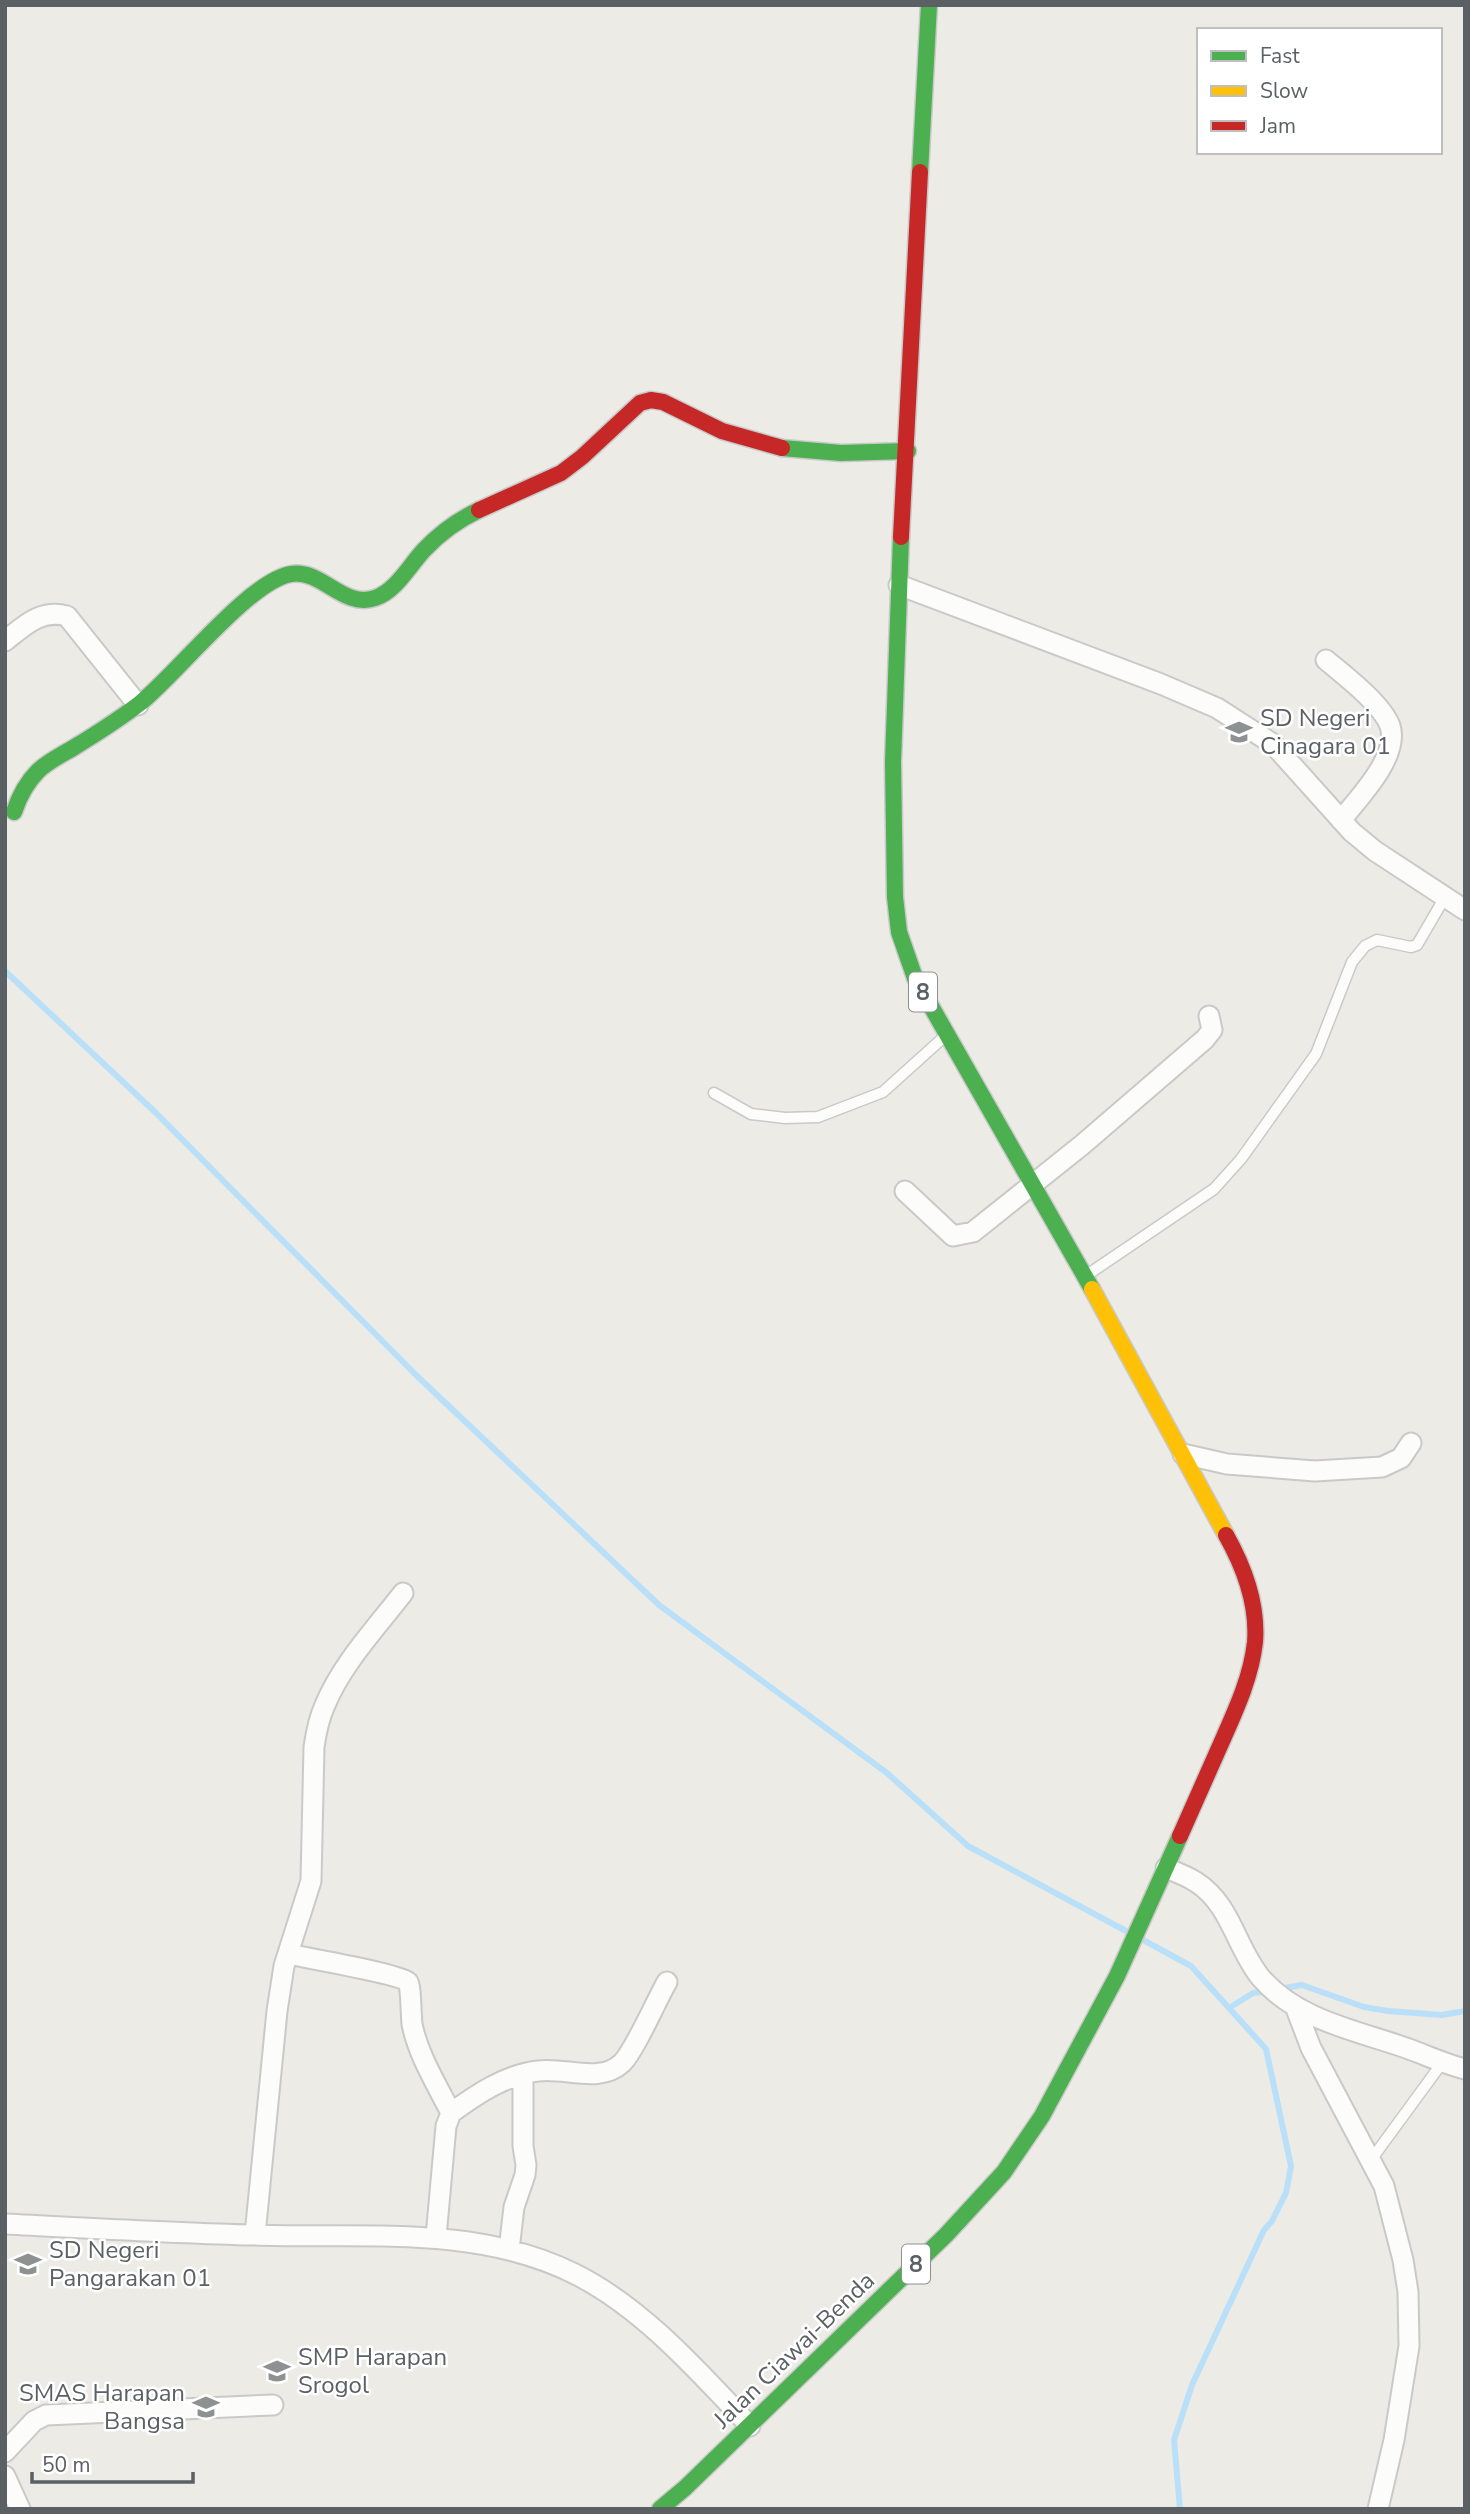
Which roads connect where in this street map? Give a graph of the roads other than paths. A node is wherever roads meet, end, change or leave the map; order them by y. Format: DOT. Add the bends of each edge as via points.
graph roads {
  1 [pos="929,5"];
  2 [pos="908,451"];
  3 [pos="899,585"];
  4 [pos="5,640"];
  5 [pos="1326,660"];
  6 [pos="138,705"];
  7 [pos="14,812"];
  8 [pos="1341,820"];
  9 [pos="1445,898"];
  10 [pos="1465,911"];
  11 [pos="1209,1016"];
  12 [pos="947,1035"];
  13 [pos="714,1093"];
  14 [pos="1032,1183"];
  15 [pos="905,1191"];
  16 [pos="1085,1277"];
  17 [pos="1411,1443"];
  18 [pos="1183,1454"];
  19 [pos="403,1593"];
  20 [pos="1164,1875"];
  21 [pos="288,1954"];
  22 [pos="667,1982"];
  23 [pos="1295,2006"];
  24 [pos="1442,2063"];
  25 [pos="1465,2069"];
  26 [pos="523,2075"];
  27 [pos="451,2113"];
  28 [pos="1371,2160"];
  29 [pos="5,2224"];
  30 [pos="255,2235"];
  31 [pos="436,2236"];
  32 [pos="509,2250"];
  33 [pos="273,2405"];
  34 [pos="750,2426"];
  35 [pos="5,2452"];
  36 [pos="5,2476"];
  37 [pos="20,2509"];
  38 [pos="660,2509"];
  39 [pos="1378,2509"];
  1 -- 2 [label="main road, 8"];
  2 -- 3 [label="main road, 8"];
  2 -- 6 [label="main road" via="843,455 794,450 733,435 663,402 640,403 560,474 457,523 431,543 386,593 360,601 308,575 278,578 219,625"];
  3 -- 8 [label="street" via="1217,708 1273,744"];
  3 -- 12 [label="main road, 8" via="893,762 898,932 915,978"];
  4 -- 6 [label="street" via="40,616 53,612 67,616"];
  5 -- 8 [label="street" via="1354,683 1390,726 1382,767"];
  6 -- 7 [label="main road" via="30,777"];
  8 -- 9 [label="street" via="1375,851"];
  9 -- 10 [label="street"];
  9 -- 16 [label="lane" via="1417,944 1411,947 1377,940 1352,962 1316,1054 1263,1131 1214,1189"];
  11 -- 14 [label="street" via="1212,1030 1205,1039"];
  12 -- 13 [label="lane" via="883,1092 818,1117 751,1114"];
  12 -- 14 [label="main road, 8"];
  14 -- 15 [label="street" via="973,1232 959,1237 945,1231"];
  14 -- 16 [label="main road, 8"];
  16 -- 18 [label="main road, 8"];
  17 -- 18 [label="street" via="1402,1458 1382,1467 1315,1471 1227,1464"];
  18 -- 20 [label="main road, 8" via="1239,1558 1252,1597 1255,1639 1251,1666 1233,1716"];
  19 -- 21 [label="street" via="336,1683 317,1727 311,1881"];
  20 -- 23 [label="street" via="1196,1882 1212,1896 1251,1964 1275,1992"];
  20 -- 34 [label="main road, Jalan Ciawai-Benda / 8" via="1117,1976 1042,2116 1004,2172 946,2235"];
  21 -- 27 [label="street" via="407,1982 413,2028"];
  21 -- 30 [label="street" via="277,2011"];
  22 -- 26 [label="street" via="623,2062 610,2071 538,2070"];
  23 -- 24 [label="street"];
  23 -- 28 [label="street" via="1311,2048"];
  24 -- 25 [label="street"];
  24 -- 28 [label="lane"];
  26 -- 27 [label="street" via="481,2091"];
  26 -- 32 [label="street" via="526,2165 514,2207"];
  27 -- 31 [label="street"];
  28 -- 39 [label="street" via="1384,2186 1403,2260 1409,2332 1404,2382"];
  29 -- 30 [label="street"];
  30 -- 31 [label="street"];
  31 -- 32 [label="street"];
  32 -- 34 [label="street" via="547,2261 603,2290 683,2355"];
  33 -- 35 [label="street" via="46,2415 34,2421"];
  34 -- 38 [label="main road, Jalan Ciawai-Benda / 8"];
  36 -- 37 [label="street"];
}
